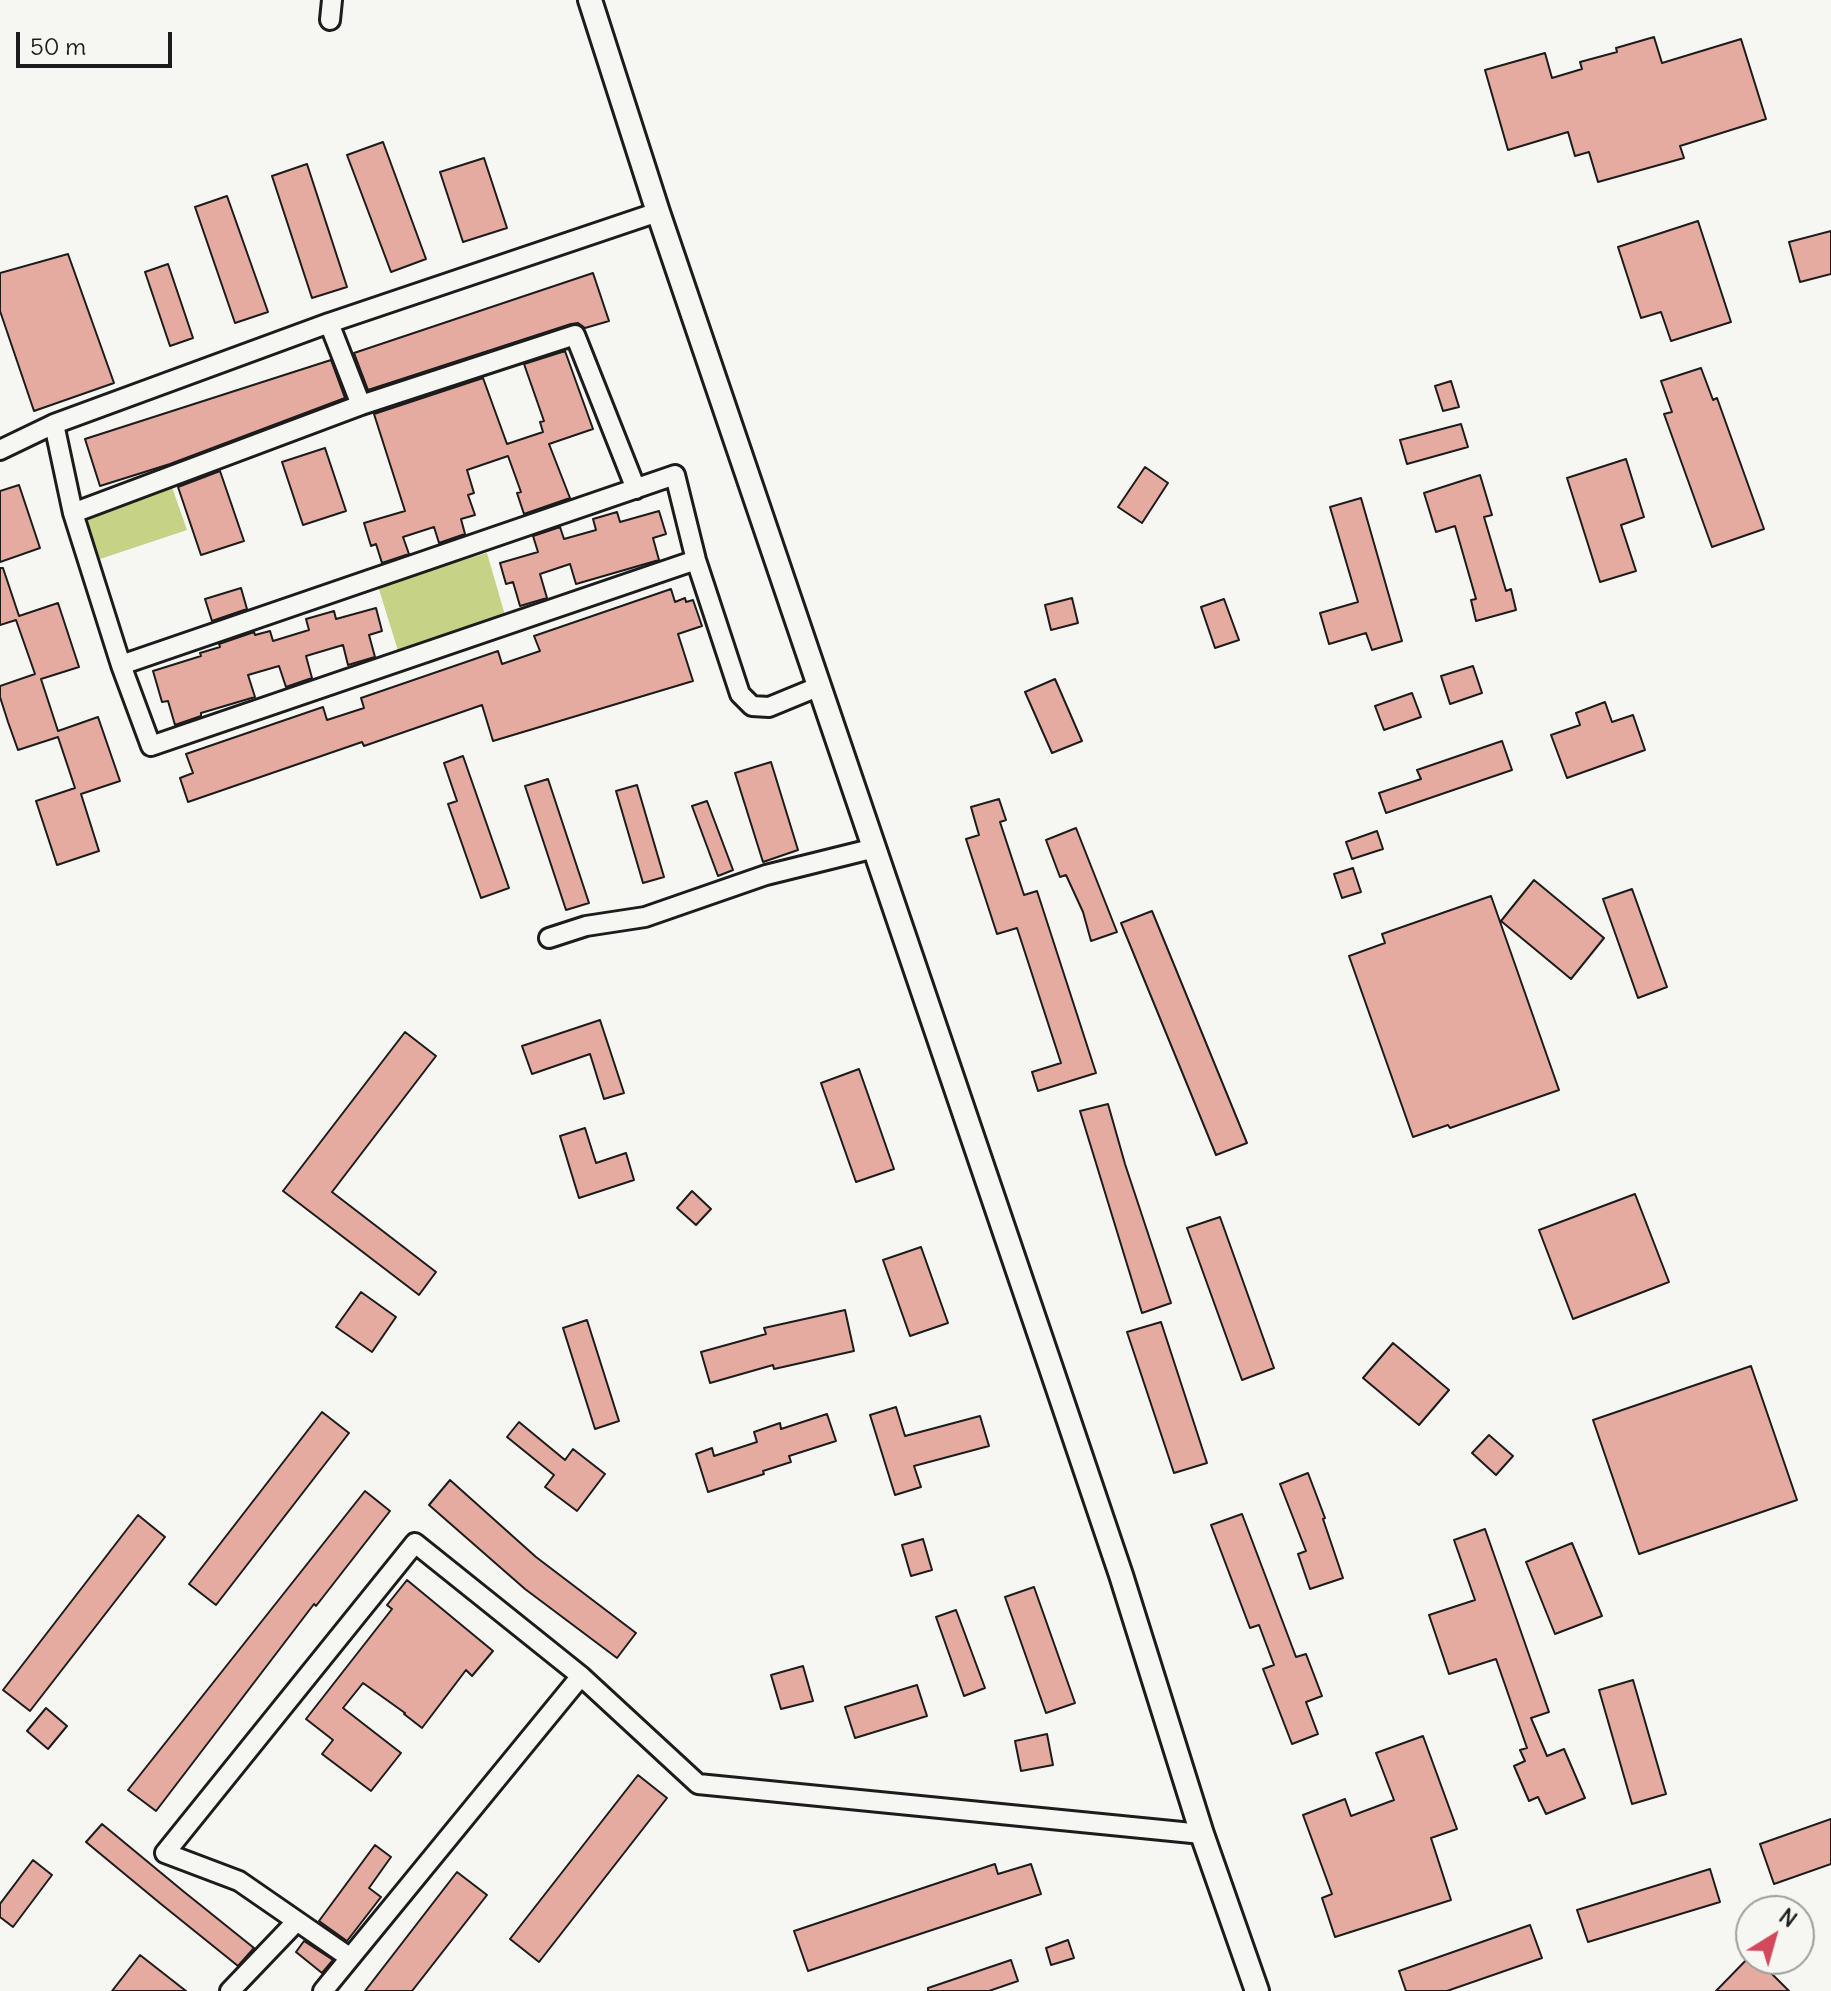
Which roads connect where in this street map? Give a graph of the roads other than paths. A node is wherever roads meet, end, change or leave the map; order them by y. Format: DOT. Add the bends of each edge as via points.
graph roads {
  1 [pos="332,0"];
  2 [pos="590,0"];
  3 [pos="330,20"];
  4 [pos="658,212"];
  5 [pos="329,323"];
  6 [pos="361,405"];
  7 [pos="54,424"];
  8 [pos="0,450"];
  9 [pos="636,489"];
  10 [pos="73,513"];
  11 [pos="696,560"];
  12 [pos="121,665"];
  13 [pos="820,686"];
  14 [pos="875,848"];
  15 [pos="549,938"];
  16 [pos="581,1676"];
  17 [pos="1202,1834"];
  18 [pos="296,1922"];
  19 [pos="349,1957"];
  20 [pos="230,1991"];
  21 [pos="323,1991"];
  22 [pos="1257,1991"];
  1 -- 3 [label="street"];
  2 -- 4 [label="street"];
  4 -- 5 [label="street"];
  4 -- 13 [label="street"];
  5 -- 6 [label="street"];
  5 -- 7 [label="street"];
  6 -- 9 [label="street" via="575,335"];
  6 -- 10 [label="street"];
  7 -- 8 [label="street"];
  7 -- 10 [label="street"];
  9 -- 11 [label="street" via="675,475"];
  9 -- 12 [label="street"];
  10 -- 12 [label="street"];
  11 -- 12 [label="street" via="151,746"];
  11 -- 13 [label="street" via="740,694 752,706 769,707"];
  13 -- 14 [label="street"];
  14 -- 15 [label="street" via="766,875 645,917"];
  14 -- 17 [label="street" via="1112,1549"];
  16 -- 17 [label="street" via="698,1784"];
  16 -- 18 [label="street" via="415,1543 165,1853 239,1881"];
  16 -- 19 [label="street"];
  17 -- 22 [label="street"];
  18 -- 19 [label="street"];
  18 -- 20 [label="street"];
  19 -- 21 [label="street"];
}
